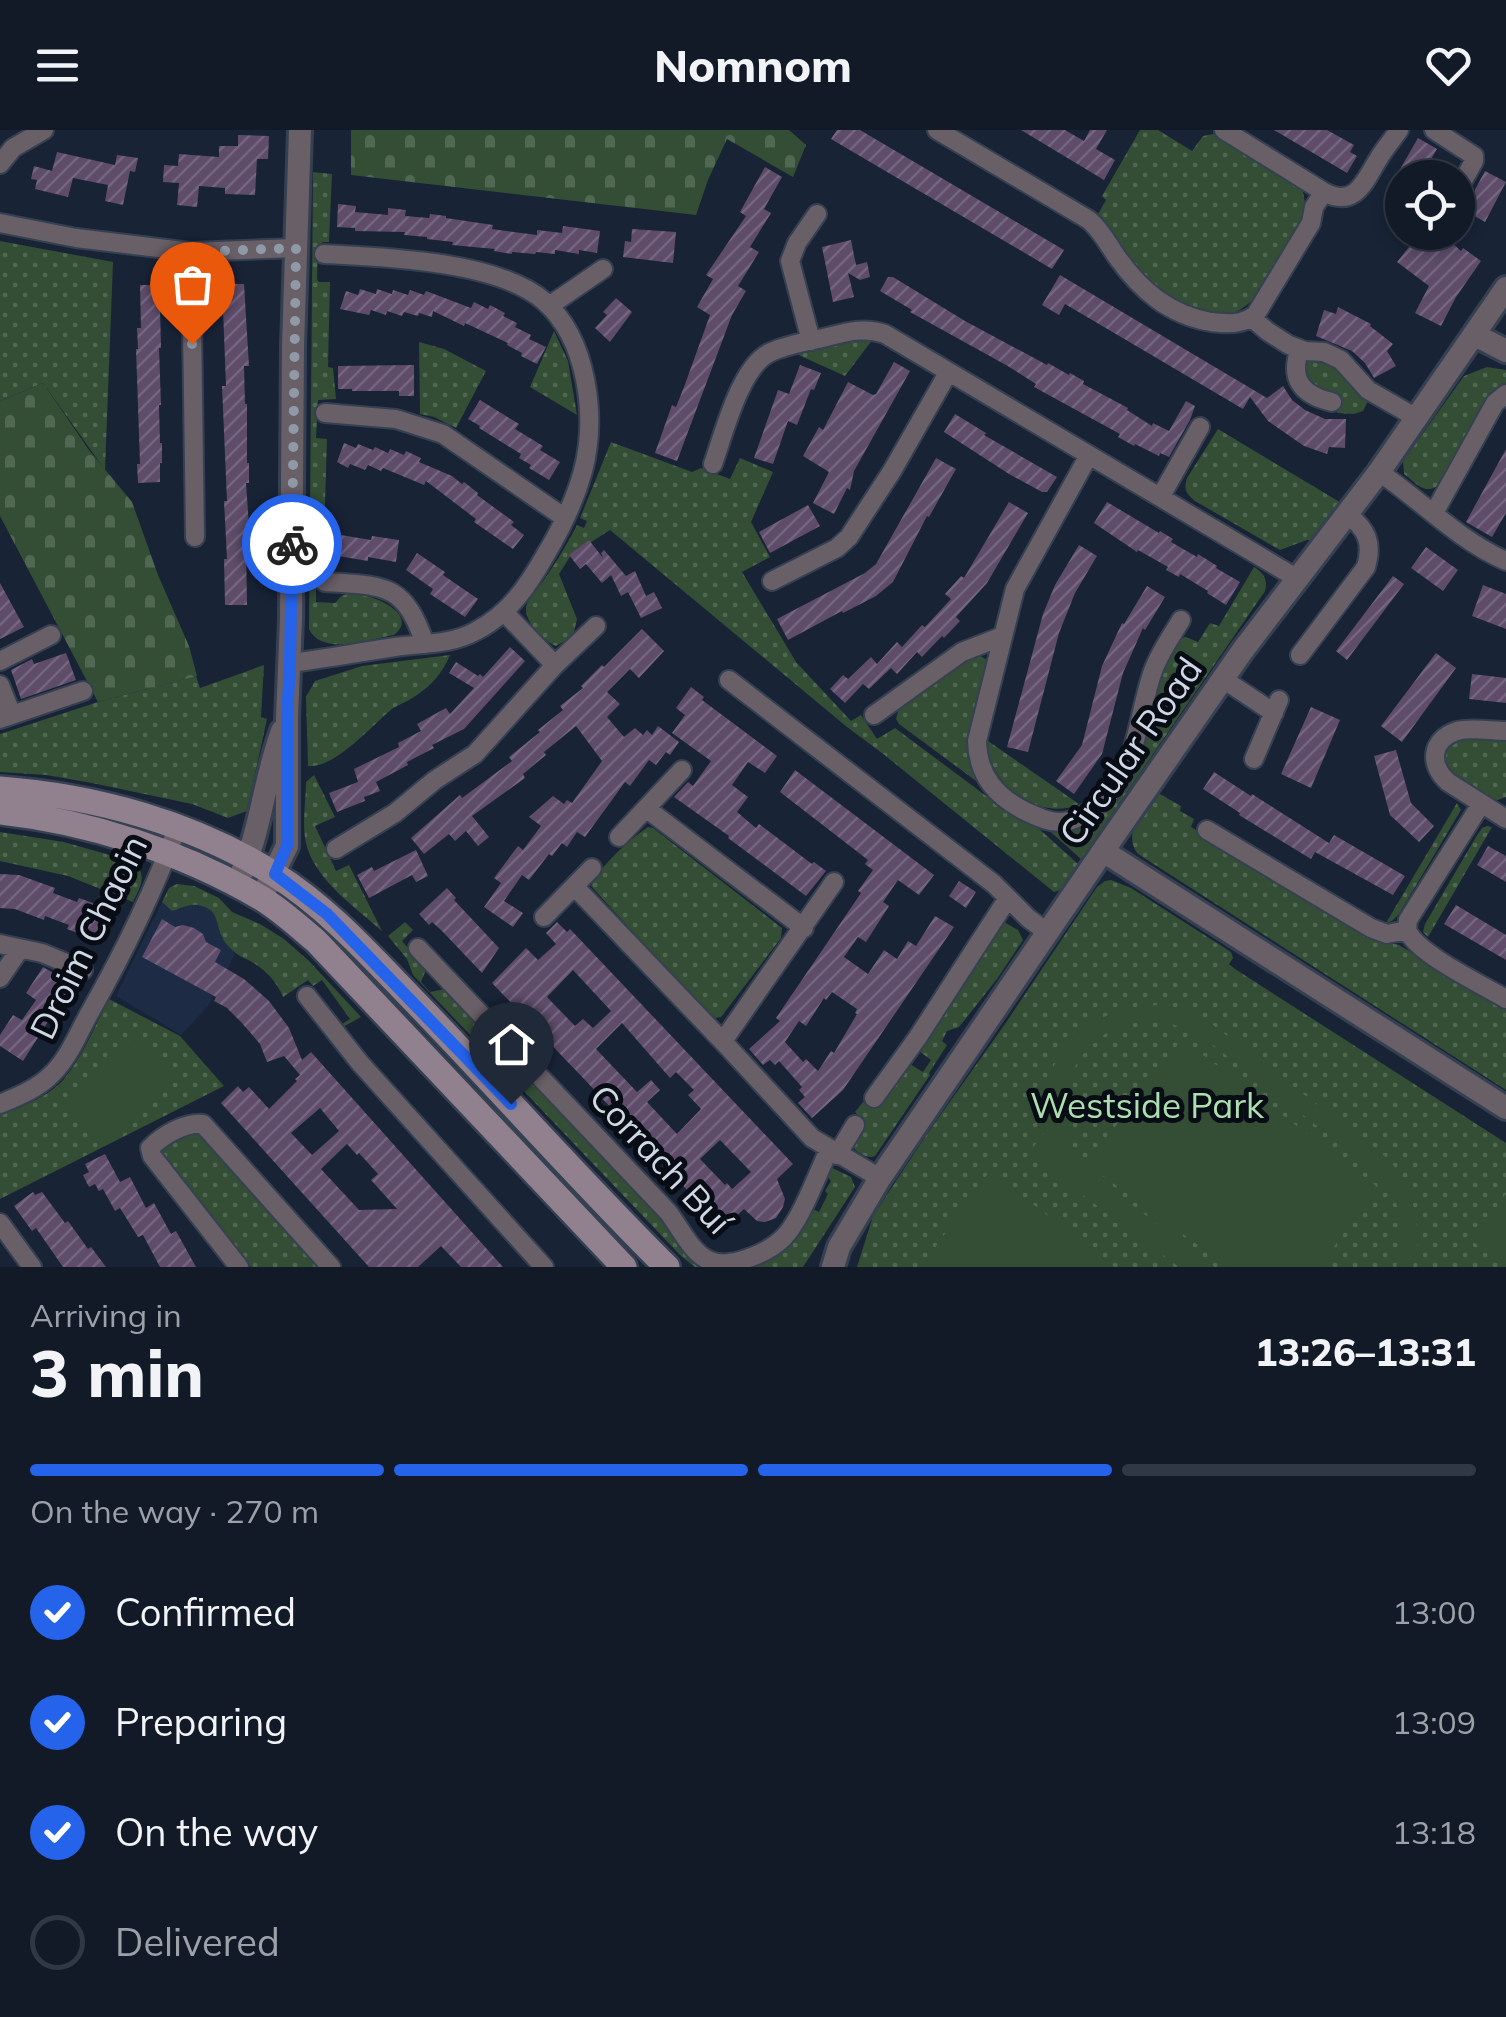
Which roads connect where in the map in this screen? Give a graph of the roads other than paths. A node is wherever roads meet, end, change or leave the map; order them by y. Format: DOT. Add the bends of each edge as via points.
graph roads {
  1 [pos="44,130"];
  2 [pos="300,130"];
  3 [pos="937,130"];
  4 [pos="1399,130"];
  5 [pos="1434,130"];
  6 [pos="1227,131"];
  7 [pos="1474,160"];
  8 [pos="0,164"];
  9 [pos="1324,192"];
  10 [pos="817,214"];
  11 [pos="0,223"];
  12 [pos="296,248"];
  13 [pos="191,252"];
  14 [pos="324,254"];
  15 [pos="603,269"];
  16 [pos="1506,288"];
  17 [pos="548,306"];
  18 [pos="1252,318"];
  19 [pos="1475,335"];
  20 [pos="811,341"];
  21 [pos="1300,349"];
  22 [pos="1506,351"];
  23 [pos="948,373"];
  24 [pos="1506,394"];
  25 [pos="1332,402"];
  26 [pos="325,413"];
  27 [pos="1416,417"];
  28 [pos="1200,427"];
  29 [pos="1089,456"];
  30 [pos="713,464"];
  31 [pos="1379,472"];
  32 [pos="1161,496"];
  33 [pos="1434,512"];
  34 [pos="1346,514"];
  35 [pos="565,518"];
  36 [pos="194,537"];
  37 [pos="1506,561"];
  38 [pos="1298,579"];
  39 [pos="772,581"];
  40 [pos="324,582"];
  41 [pos="505,613"];
  42 [pos="1180,620"];
  43 [pos="596,626"];
  44 [pos="51,634"];
  45 [pos="1003,636"];
  46 [pos="425,644"];
  47 [pos="1300,655"];
  48 [pos="0,661"];
  49 [pos="290,663"];
  50 [pos="554,665"];
  51 [pos="1223,679"];
  52 [pos="728,680"];
  53 [pos="0,684"];
  54 [pos="82,691"];
  55 [pos="874,715"];
  56 [pos="6,717"];
  57 [pos="287,718"];
  58 [pos="1506,731"];
  59 [pos="1254,758"];
  60 [pos="682,770"];
  61 [pos="0,789"];
  62 [pos="1481,804"];
  63 [pos="648,810"];
  64 [pos="0,812"];
  65 [pos="1506,818"];
  66 [pos="178,826"];
  67 [pos="1206,830"];
  68 [pos="619,837"];
  69 [pos="336,849"];
  70 [pos="1103,851"];
  71 [pos="168,854"];
  72 [pos="249,859"];
  73 [pos="592,868"];
  74 [pos="275,874"];
  75 [pos="834,882"];
  76 [pos="236,885"];
  77 [pos="575,887"];
  78 [pos="261,898"];
  79 [pos="1008,898"];
  80 [pos="544,917"];
  81 [pos="804,928"];
  82 [pos="1407,930"];
  83 [pos="1048,933"];
  84 [pos="0,944"];
  85 [pos="418,948"];
  86 [pos="20,949"];
  87 [pos="83,970"];
  88 [pos="0,978"];
  89 [pos="307,996"];
  90 [pos="1506,999"];
  91 [pos="723,1041"];
  92 [pos="874,1098"];
  93 [pos="0,1104"];
  94 [pos="1506,1108"];
  95 [pos="855,1125"];
  96 [pos="833,1152"];
  97 [pos="880,1178"];
  98 [pos="0,1223"];
  99 [pos="836,1257"];
  100 [pos="32,1267"];
  101 [pos="240,1267"];
  102 [pos="332,1267"];
  103 [pos="544,1267"];
  104 [pos="624,1267"];
  105 [pos="667,1267"];
  106 [pos="817,1267"];
  1 -- 8 [label="street"];
  2 -- 12 [label="street"];
  3 -- 18 [label="street" via="1092,223 1135,280 1170,309 1216,322"];
  4 -- 9 [label="street" via="1358,190 1341,198"];
  5 -- 7 [label="street"];
  6 -- 9 [label="street"];
  9 -- 18 [label="street"];
  10 -- 20 [label="street" via="790,261"];
  11 -- 13 [label="street"];
  12 -- 13 [label="street"];
  12 -- 49 [label="street"];
  13 -- 36 [label="street"];
  14 -- 17 [label="street" via="454,267 512,283"];
  15 -- 17 [label="street"];
  16 -- 19 [label="street, Circular Road"];
  17 -- 35 [label="street" via="579,360 588,404 586,459"];
  18 -- 21 [label="street"];
  19 -- 22 [label="street"];
  19 -- 27 [label="street, Circular Road"];
  20 -- 23 [label="street" via="876,331"];
  20 -- 30 [label="street" via="768,354 750,370"];
  21 -- 25 [label="street" via="1294,368 1302,386"];
  21 -- 27 [label="street" via="1341,360 1368,390"];
  23 -- 29 [label="street"];
  23 -- 39 [label="street" via="849,537"];
  24 -- 33 [label="street"];
  26 -- 35 [label="street" via="386,418 443,434"];
  27 -- 31 [label="street, Circular Road"];
  28 -- 32 [label="street"];
  29 -- 32 [label="street"];
  29 -- 45 [label="street" via="1014,589"];
  31 -- 33 [label="street"];
  31 -- 34 [label="street, Circular Road"];
  32 -- 38 [label="street"];
  33 -- 37 [label="street"];
  34 -- 38 [label="street, Circular Road"];
  34 -- 47 [label="street" via="1367,536 1366,567"];
  35 -- 41 [label="street"];
  38 -- 51 [label="street, Circular Road"];
  40 -- 46 [label="street" via="392,592 413,612"];
  41 -- 46 [label="street" via="472,634"];
  41 -- 50 [label="street"];
  42 -- 45 [label="street" via="1150,677 1121,778 1090,810 1064,822 1008,802 980,765 978,733"];
  43 -- 50 [label="street"];
  44 -- 48 [label="street"];
  45 -- 55 [label="street" via="962,652"];
  46 -- 49 [label="street"];
  49 -- 57 [label="street"];
  50 -- 69 [label="street" via="475,754"];
  51 -- 59 [label="street" via="1277,707"];
  51 -- 70 [label="street, Circular Road"];
  52 -- 79 [label="street"];
  53 -- 56 [label="street"];
  54 -- 56 [label="street"];
  57 -- 72 [label="street"];
  57 -- 74 [label="street" via="287,846"];
  58 -- 62 [label="street" via="1462,730 1443,740 1435,754 1440,774"];
  60 -- 63 [label="street"];
  61 -- 66 [label="main road" via="80,800"];
  62 -- 65 [label="street"];
  62 -- 82 [label="street"];
  63 -- 68 [label="street"];
  63 -- 81 [label="street"];
  64 -- 71 [label="main road" via="78,825"];
  66 -- 71 [label="street, Droim Chaoin"];
  66 -- 72 [label="main road"];
  67 -- 82 [label="street" via="1370,928 1387,934"];
  70 -- 83 [label="street, Circular Road"];
  70 -- 94 [label="street"];
  71 -- 76 [label="main road"];
  71 -- 93 [label="street, Droim Chaoin" via="64,1060 46,1080"];
  72 -- 74 [label="main road"];
  72 -- 76 [label="street"];
  73 -- 77 [label="street"];
  74 -- 78 [label="street"];
  74 -- 105 [label="main road" via="379,966"];
  75 -- 81 [label="street"];
  76 -- 78 [label="main road"];
  77 -- 80 [label="street"];
  77 -- 91 [label="street"];
  78 -- 104 [label="main road" via="316,940"];
  79 -- 83 [label="street"];
  79 -- 92 [label="street"];
  81 -- 91 [label="street"];
  82 -- 90 [label="street" via="1426,952"];
  83 -- 97 [label="street, Circular Road"];
  84 -- 86 [label="street"];
  85 -- 96 [label="street, Corrach Buí" via="435,977 668,1212 707,1260 739,1261 782,1240"];
  86 -- 87 [label="street"];
  86 -- 88 [label="street"];
  89 -- 103 [label="street"];
  91 -- 96 [label="street" via="812,1138"];
  95 -- 96 [label="street, Corrach Buí"];
  96 -- 97 [label="street"];
  97 -- 99 [label="street, Circular Road"];
  98 -- 100 [label="street"];
  99 -- 106 [label="street, Circular Road"];
  101 -- 102 [label="street" via="152,1156 150,1148 160,1139 194,1123 203,1124"];
}
